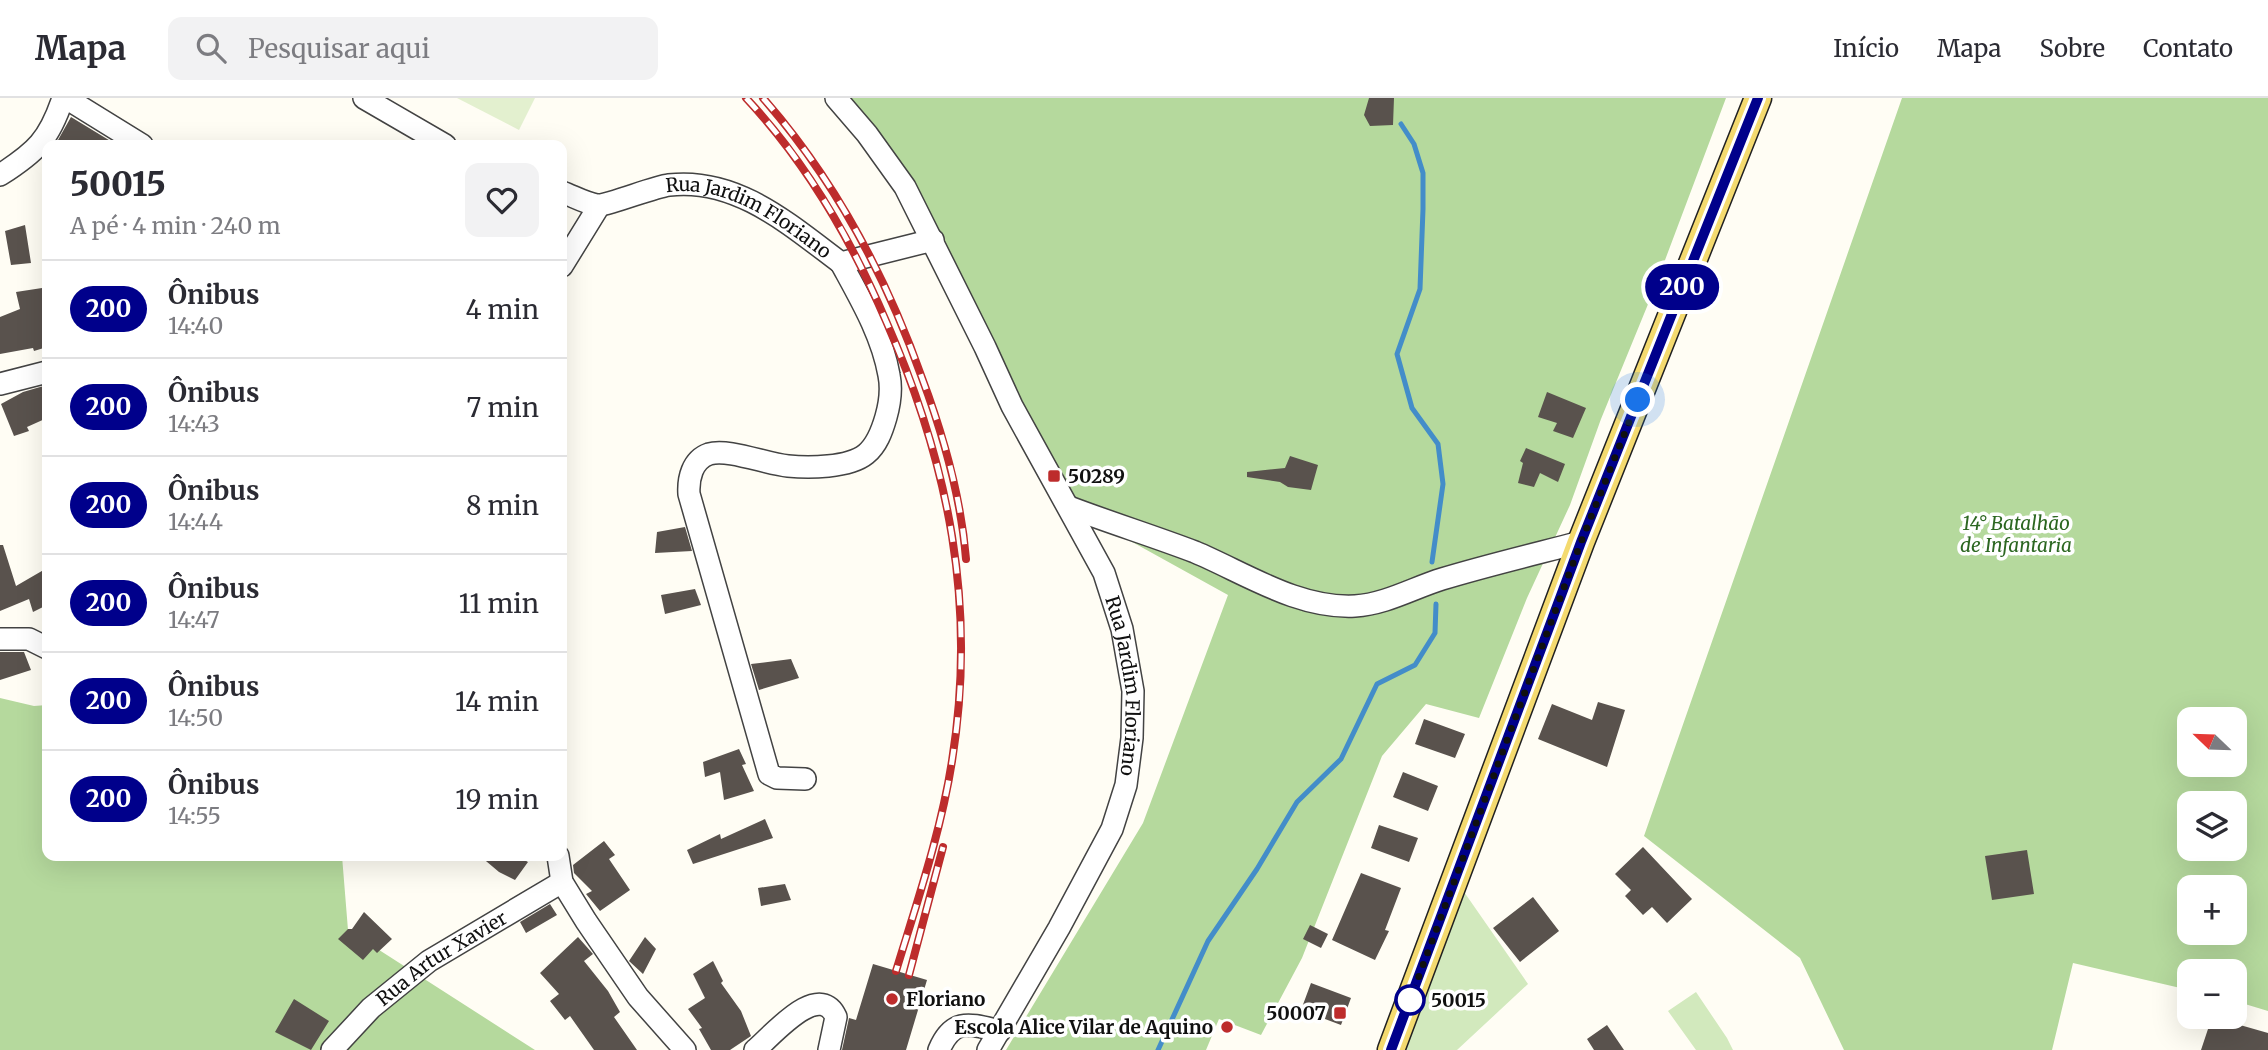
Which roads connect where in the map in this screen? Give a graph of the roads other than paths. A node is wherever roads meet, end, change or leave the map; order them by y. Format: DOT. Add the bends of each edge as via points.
graph roads {
  1 [pos="65,98"];
  2 [pos="364,98"];
  3 [pos="836,98"];
  4 [pos="1758,98"];
  5 [pos="43,140"];
  6 [pos="134,140"];
  7 [pos="436,140"];
  8 [pos="42,142"];
  9 [pos="1,175"];
  10 [pos="567,194"];
  11 [pos="599,206"];
  12 [pos="933,240"];
  13 [pos="567,257"];
  14 [pos="841,263"];
  15 [pos="42,373"];
  16 [pos="0,384"];
  17 [pos="1069,507"];
  18 [pos="1581,542"];
  19 [pos="0,639"];
  20 [pos="42,646"];
  21 [pos="805,779"];
  22 [pos="559,861"];
  23 [pos="562,882"];
  24 [pos="1000,1031"];
  25 [pos="332,1050"];
  26 [pos="685,1050"];
  27 [pos="755,1050"];
  28 [pos="829,1050"];
  29 [pos="939,1050"];
  30 [pos="988,1050"];
  31 [pos="1391,1050"];
  1 -- 5 [label="street"];
  1 -- 6 [label="street"];
  2 -- 7 [label="street"];
  3 -- 12 [label="street, Rua Jardim Floriano" via="905,187"];
  4 -- 18 [label="main road"];
  8 -- 9 [label="street"];
  10 -- 11 [label="street"];
  11 -- 13 [label="street"];
  11 -- 14 [label="street, Rua Jardim Floriano" via="670,184 728,190 774,214"];
  12 -- 14 [label="street, Rua Jardim Floriano"];
  12 -- 17 [label="street, Rua Jardim Floriano" via="1012,407"];
  14 -- 21 [label="street" via="880,342 890,376 891,400 877,441 864,456 819,467 709,454 699,460 688,483 769,774"];
  15 -- 16 [label="street"];
  17 -- 18 [label="street" via="1195,553 1262,584 1326,604 1355,606"];
  17 -- 24 [label="street, Rua Jardim Floriano" via="1104,573 1122,629 1133,691 1126,785 1112,829"];
  18 -- 31 [label="main road"];
  19 -- 20 [label="street" via="29,639"];
  22 -- 23 [label="street"];
  23 -- 25 [label="street, Rua Artur Xavier" via="429,961 371,1008"];
  23 -- 26 [label="street" via="638,997"];
  24 -- 29 [label="street" via="959,1026"];
  24 -- 30 [label="street, Rua Jardim Floriano"];
  27 -- 28 [label="street" via="794,1015 818,1004 836,1017"];
}
